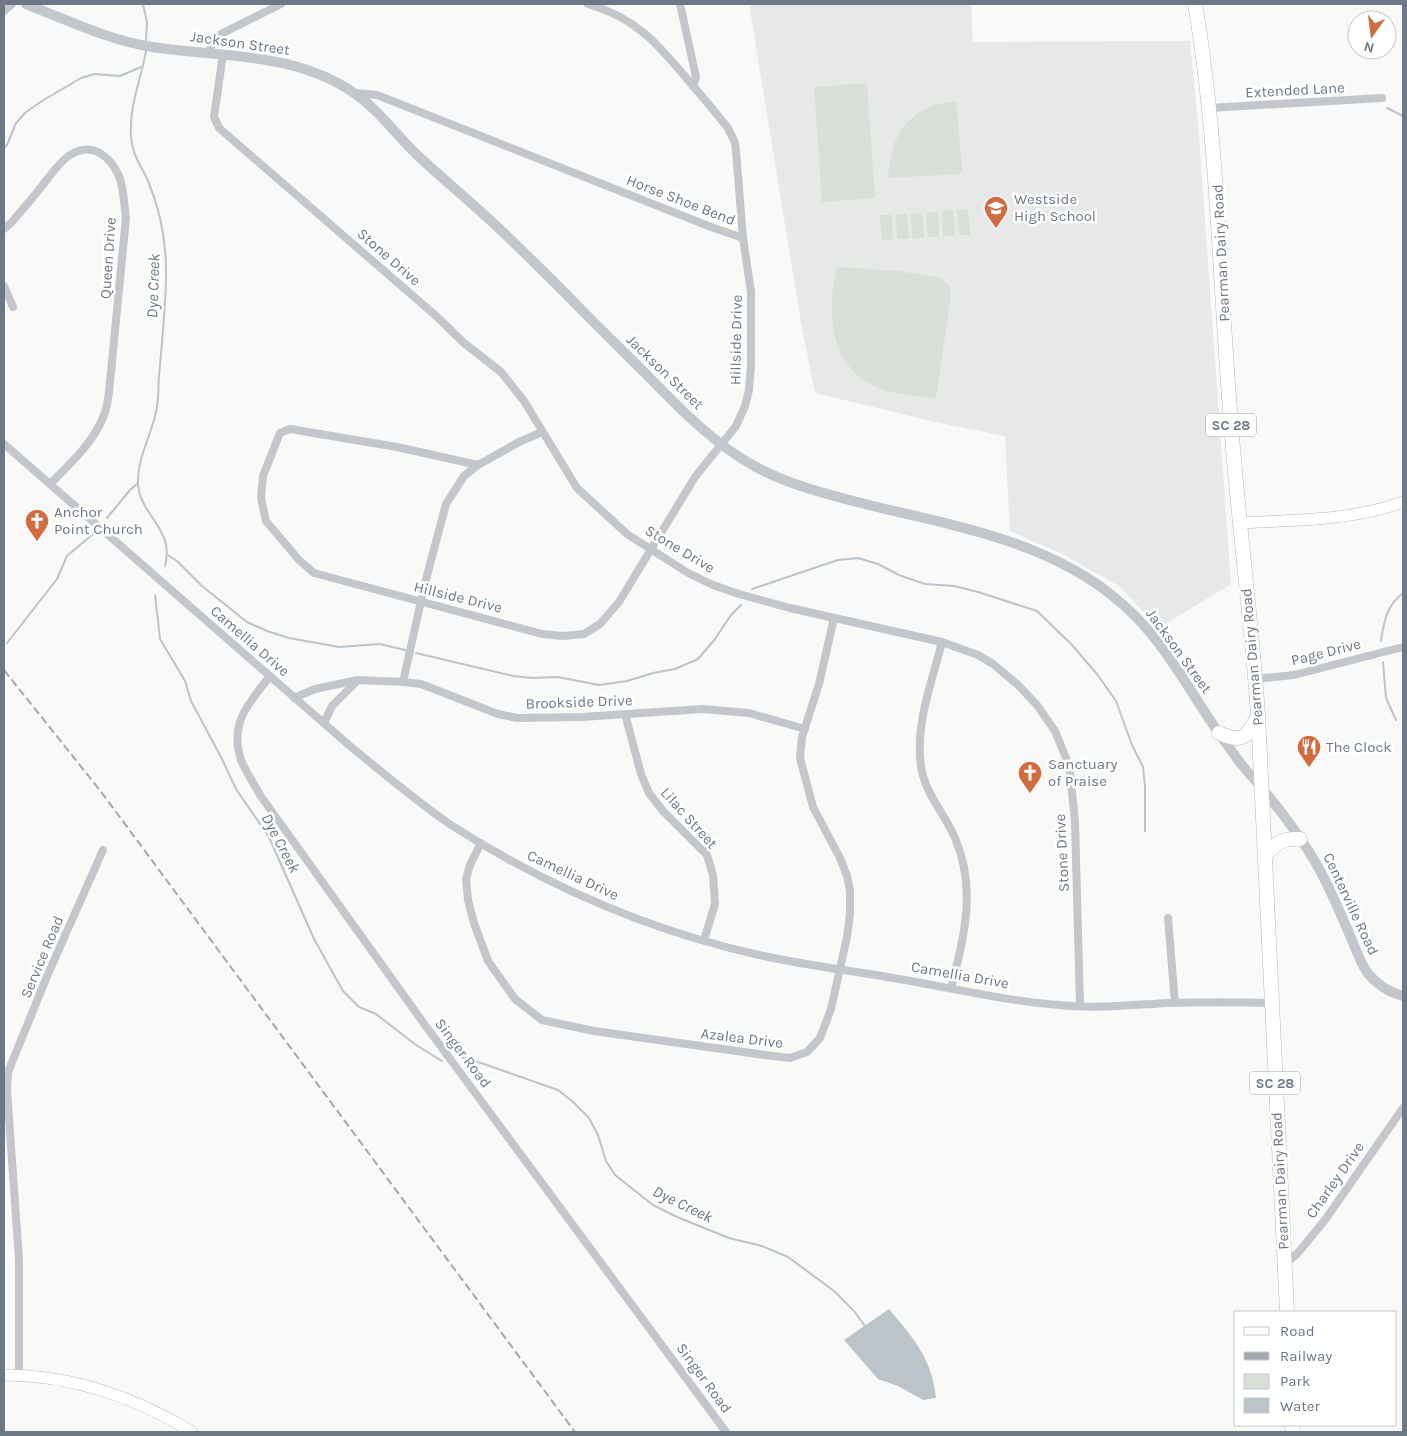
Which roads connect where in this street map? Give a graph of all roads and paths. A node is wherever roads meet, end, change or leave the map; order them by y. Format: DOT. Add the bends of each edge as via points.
graph roads {
  1 [pos="12,4"];
  2 [pos="26,4"];
  3 [pos="281,4"];
  4 [pos="588,4"];
  5 [pos="680,4"];
  6 [pos="1195,4"];
  7 [pos="603,6"];
  8 [pos="4,11"];
  9 [pos="209,53"];
  10 [pos="223,54"];
  11 [pos="693,86"];
  12 [pos="354,93"];
  13 [pos="1382,98"];
  14 [pos="1209,108"];
  15 [pos="4,229"];
  16 [pos="743,238"];
  17 [pos="4,286"];
  18 [pos="13,307"];
  19 [pos="542,432"];
  20 [pos="4,444"];
  21 [pos="720,444"];
  22 [pos="478,465"];
  23 [pos="50,484"];
  24 [pos="1403,502"];
  25 [pos="1239,523"];
  26 [pos="652,549"];
  27 [pos="422,602"];
  28 [pos="834,618"];
  29 [pos="942,642"];
  30 [pos="1403,648"];
  31 [pos="270,676"];
  32 [pos="1256,679"];
  33 [pos="358,680"];
  34 [pos="403,682"];
  35 [pos="294,698"];
  36 [pos="625,714"];
  37 [pos="1258,715"];
  38 [pos="324,723"];
  39 [pos="805,729"];
  40 [pos="1219,733"];
  41 [pos="1263,789"];
  42 [pos="1300,840"];
  43 [pos="481,843"];
  44 [pos="103,850"];
  45 [pos="1266,854"];
  46 [pos="1168,918"];
  47 [pos="704,940"];
  48 [pos="841,969"];
  49 [pos="951,988"];
  50 [pos="1403,996"];
  51 [pos="1271,1002"];
  52 [pos="1175,1003"];
  53 [pos="1080,1006"];
  54 [pos="1403,1108"];
  55 [pos="1285,1264"];
  56 [pos="1287,1311"];
  57 [pos="4,1375"];
  58 [pos="19,1375"];
  59 [pos="192,1432"];
  60 [pos="726,1432"];
  1 -- 8 [label="street"];
  2 -- 9 [label="street, Jackson Street" via="131,43"];
  3 -- 9 [label="street" via="219,35"];
  4 -- 7 [label="street, Horse Shoe Bend"];
  5 -- 11 [label="street" via="696,77"];
  6 -- 14 [label="highway, Pearman Dairy Road / SC 28"];
  7 -- 11 [label="street, Horse Shoe Bend" via="655,42"];
  9 -- 10 [label="street, Jackson Street"];
  10 -- 12 [label="street, Jackson Street" via="284,63 334,81"];
  10 -- 19 [label="street, Stone Drive" via="214,117 219,128 501,372 524,401"];
  11 -- 16 [label="street, Horse Shoe Bend" via="728,128 735,144"];
  12 -- 16 [label="street, Horse Shoe Bend" via="377,95"];
  12 -- 21 [label="street, Jackson Street" via="507,236 676,405"];
  13 -- 14 [label="street, Extended Lane"];
  14 -- 25 [label="highway, Pearman Dairy Road / SC 28"];
  15 -- 23 [label="street, Queen Drive" via="69,155 80,150 104,154 119,176 126,218 104,416 89,442"];
  16 -- 21 [label="street, Hillside Drive" via="751,292 749,390 736,426"];
  17 -- 18 [label="street"];
  19 -- 22 [label="street"];
  19 -- 26 [label="street, Stone Drive" via="577,488 627,534"];
  20 -- 23 [label="street, Camellia Drive"];
  21 -- 26 [label="street, Hillside Drive"];
  21 -- 40 [label="street, Jackson Street" via="756,467 802,486 1004,538 1035,549 1075,570 1109,592 1152,634"];
  22 -- 27 [label="street" via="464,476 446,504"];
  22 -- 27 [label="street, Hillside Drive" via="318,433 290,429 280,433 263,476 261,498 266,521 298,560 314,573"];
  23 -- 31 [label="street, Camellia Drive"];
  24 -- 25 [label="main road" via="1334,517"];
  25 -- 32 [label="highway, Pearman Dairy Road / SC 28"];
  26 -- 27 [label="street, Hillside Drive" via="619,602 600,624 584,634 542,634"];
  26 -- 28 [label="street, Stone Drive" via="713,585"];
  27 -- 34 [label="street"];
  28 -- 29 [label="street, Stone Drive"];
  28 -- 39 [label="street, Azalea Drive"];
  29 -- 49 [label="street" via="922,723 919,749 924,776 956,838 967,883 968,912"];
  29 -- 53 [label="street, Stone Drive" via="978,655 1018,685 1047,718 1066,758 1075,821"];
  30 -- 32 [label="street, Page Drive" via="1294,675"];
  31 -- 35 [label="street, Camellia Drive"];
  31 -- 60 [label="street, Singer Road" via="240,717 237,733 240,757 260,795"];
  32 -- 37 [label="highway, Pearman Dairy Road / SC 28"];
  33 -- 34 [label="street, Brookside Drive"];
  33 -- 35 [label="street, Brookside Drive" via="315,689"];
  33 -- 38 [label="street" via="332,706"];
  34 -- 36 [label="street, Brookside Drive" via="421,684 498,714 517,718"];
  35 -- 38 [label="street, Camellia Drive"];
  36 -- 39 [label="street, Brookside Drive" via="703,709 748,713"];
  36 -- 47 [label="street, Lilac Street" via="649,793 707,855 713,875 715,904"];
  37 -- 40 [label="highway" via="1245,736 1239,739"];
  37 -- 41 [label="highway, Pearman Dairy Road / SC 28"];
  38 -- 43 [label="street, Camellia Drive" via="402,788"];
  39 -- 48 [label="street, Azalea Drive" via="800,758 804,779 813,807 836,849 850,891 850,914"];
  40 -- 41 [label="street, Jackson Street"];
  41 -- 42 [label="street, Centerville Road"];
  41 -- 45 [label="highway, Pearman Dairy Road / SC 28"];
  42 -- 45 [label="highway" via="1287,839 1277,843"];
  42 -- 50 [label="street, Centerville Road" via="1328,885 1366,970 1384,988"];
  43 -- 47 [label="street, Camellia Drive" via="567,890 661,927"];
  43 -- 48 [label="street, Azalea Drive" via="466,879 474,923 488,961 515,999 542,1020 594,1031 790,1058 807,1052 820,1038"];
  44 -- 58 [label="street, Service Road" via="8,1072 19,1258"];
  45 -- 51 [label="highway, Pearman Dairy Road / SC 28"];
  46 -- 52 [label="street"];
  47 -- 48 [label="street, Camellia Drive"];
  48 -- 49 [label="street, Camellia Drive"];
  49 -- 53 [label="street, Camellia Drive"];
  51 -- 52 [label="street, Camellia Drive"];
  51 -- 55 [label="highway, Pearman Dairy Road / SC 28"];
  52 -- 53 [label="street, Camellia Drive"];
  54 -- 55 [label="street, Charley Drive" via="1325,1220"];
  55 -- 56 [label="highway, Pearman Dairy Road / SC 28"];
  57 -- 58 [label="main road"];
  58 -- 59 [label="main road" via="114,1394 148,1406"];
}
